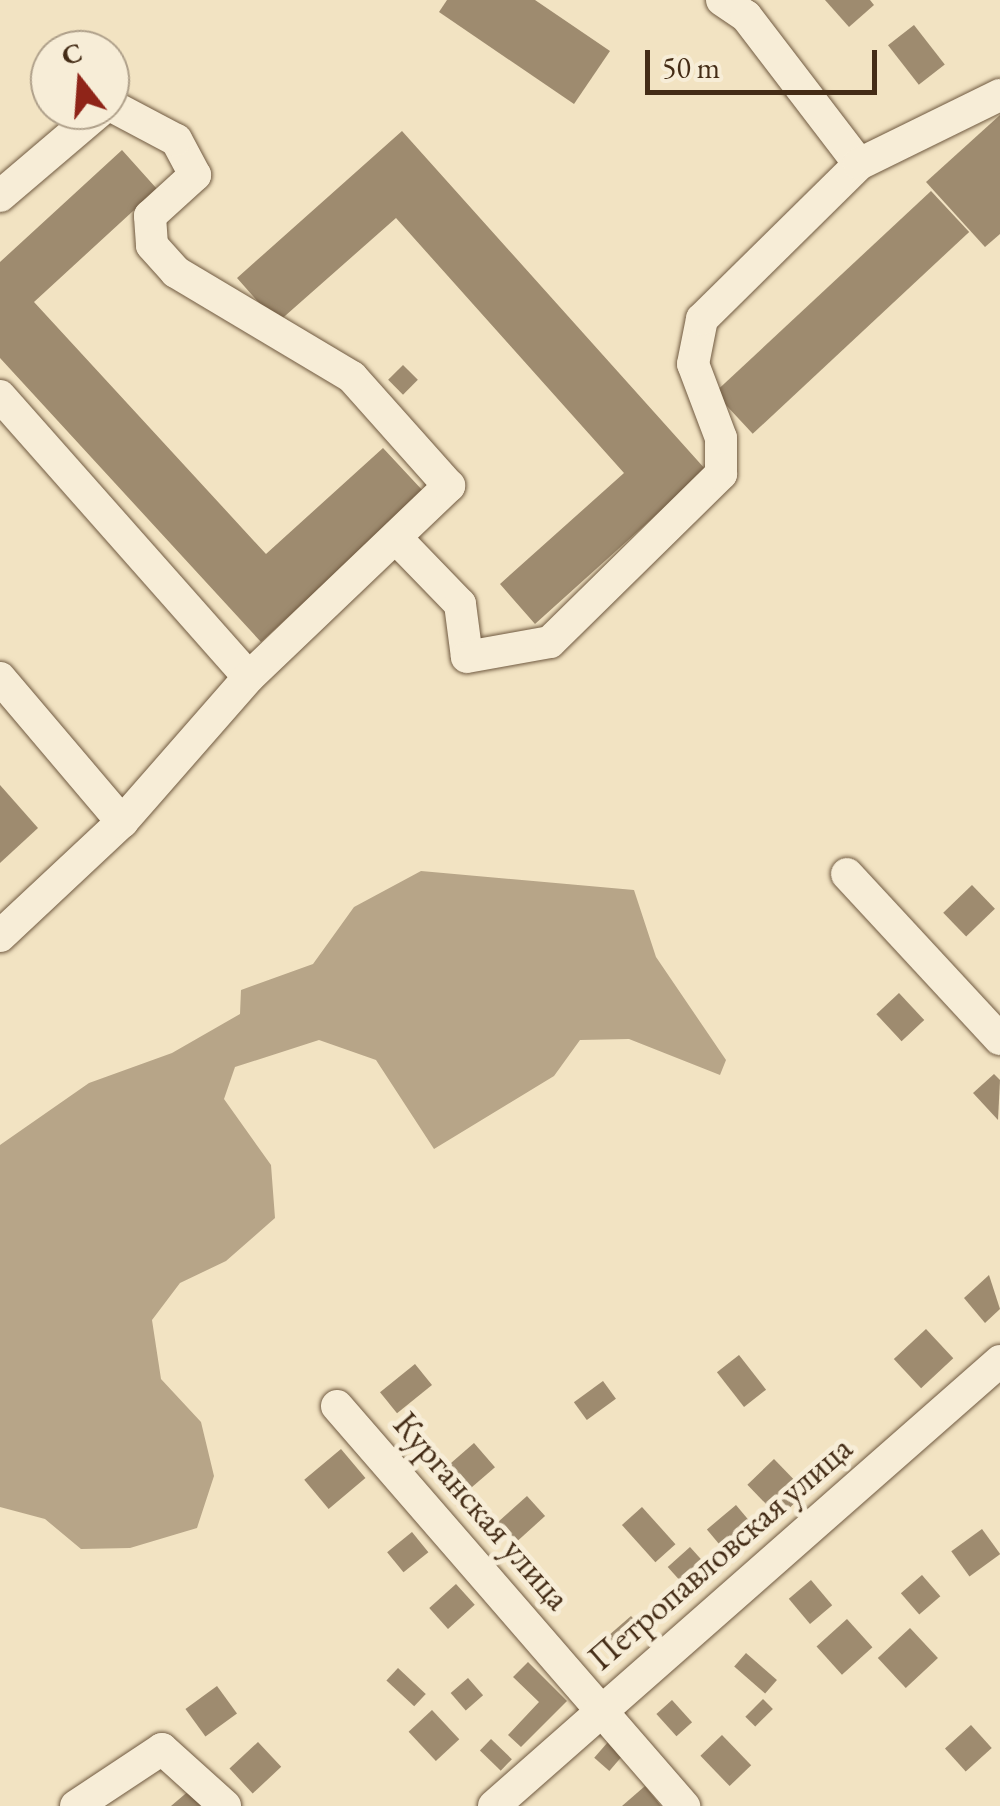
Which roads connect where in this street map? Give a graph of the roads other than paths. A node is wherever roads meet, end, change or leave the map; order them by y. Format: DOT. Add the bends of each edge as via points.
graph roads {
  1 [pos="734,8"];
  2 [pos="1000,95"];
  3 [pos="130,116"];
  4 [pos="78,130"];
  5 [pos="859,164"];
  6 [pos="0,196"];
  7 [pos="0,396"];
  8 [pos="396,538"];
  9 [pos="0,678"];
  10 [pos="249,678"];
  11 [pos="122,822"];
  12 [pos="847,874"];
  13 [pos="0,936"];
  14 [pos="1000,1039"];
  15 [pos="1000,1361"];
  16 [pos="337,1406"];
  17 [pos="602,1710"];
  18 [pos="76,1806"];
  19 [pos="225,1806"];
  20 [pos="494,1806"];
  21 [pos="684,1806"];
  1 -- 5 [label="street"];
  2 -- 5 [label="street"];
  3 -- 8 [label="street" via="176,140 195,176 150,216 152,246 176,272 352,377 449,486"];
  4 -- 6 [label="street"];
  5 -- 8 [label="street" via="702,320 693,364 721,438 721,474 588,614 550,642 467,657 460,604"];
  7 -- 10 [label="street"];
  8 -- 10 [label="street"];
  9 -- 11 [label="street"];
  10 -- 11 [label="street"];
  11 -- 13 [label="street"];
  12 -- 14 [label="street"];
  15 -- 17 [label="street, Петропавловская улица"];
  16 -- 17 [label="street, Курганская улица"];
  17 -- 20 [label="street, Петропавловская улица"];
  17 -- 21 [label="street, Курганская улица"];
  18 -- 19 [label="street" via="162,1749"];
}
